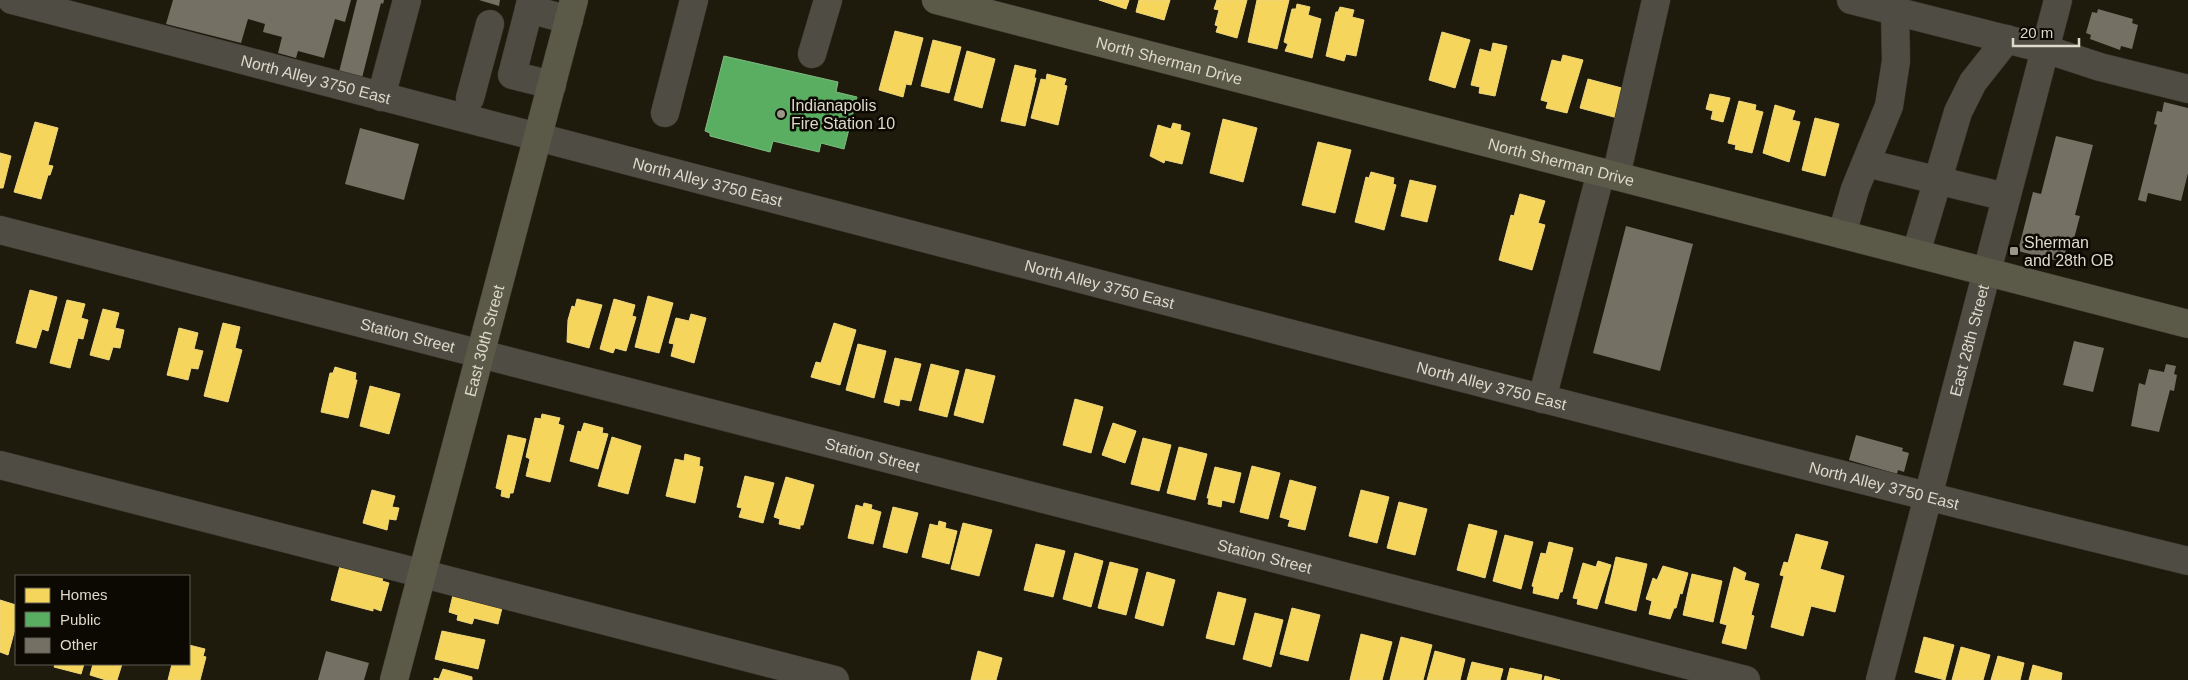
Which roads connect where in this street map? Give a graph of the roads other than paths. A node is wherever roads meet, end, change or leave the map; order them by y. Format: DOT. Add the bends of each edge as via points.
graph roads {
  1 [pos="12,0"];
  2 [pos="407,0"];
  3 [pos="694,0"];
  4 [pos="828,0"];
  5 [pos="936,0"];
  6 [pos="1656,0"];
  7 [pos="1851,0"];
  8 [pos="2058,0"];
  9 [pos="530,4"];
  10 [pos="571,10"];
  11 [pos="1895,11"];
  12 [pos="490,24"];
  13 [pos="2006,40"];
  14 [pos="2045,49"];
  15 [pos="812,54"];
  16 [pos="479,66"];
  17 [pos="512,75"];
  18 [pos="552,85"];
  19 [pos="2188,89"];
  20 [pos="380,96"];
  21 [pos="470,98"];
  22 [pos="664,113"];
  23 [pos="539,138"];
  24 [pos="1866,163"];
  25 [pos="1609,174"];
  26 [pos="1938,180"];
  27 [pos="2006,198"];
  28 [pos="0,230"];
  29 [pos="1842,234"];
  30 [pos="1916,253"];
  31 [pos="1986,271"];
  32 [pos="2188,324"];
  33 [pos="482,353"];
  34 [pos="1542,399"];
  35 [pos="0,465"];
  36 [pos="1928,497"];
  37 [pos="2188,561"];
  38 [pos="423,573"];
  39 [pos="394,680"];
  40 [pos="835,680"];
  41 [pos="1746,680"];
  42 [pos="1880,680"];
  1 -- 20 [label="street, North Alley 3750 East"];
  2 -- 20 [label="street"];
  3 -- 22 [label="street"];
  4 -- 15 [label="street"];
  5 -- 25 [label="main road, North Sherman Drive"];
  6 -- 25 [label="street"];
  7 -- 11 [label="street"];
  8 -- 14 [label="street, East 28th Street"];
  9 -- 10 [label="street"];
  9 -- 17 [label="street"];
  10 -- 18 [label="main road, East 30th Street"];
  11 -- 13 [label="street"];
  11 -- 24 [label="street" via="1896,61 1888,106"];
  12 -- 16 [label="street"];
  13 -- 14 [label="street"];
  13 -- 26 [label="street" via="1973,82 1958,112"];
  14 -- 19 [label="street" via="2100,67"];
  14 -- 27 [label="street, East 28th Street"];
  16 -- 17 [label="street"];
  16 -- 21 [label="street"];
  17 -- 18 [label="street"];
  18 -- 23 [label="main road, East 30th Street"];
  20 -- 23 [label="street, North Alley 3750 East"];
  23 -- 33 [label="main road, East 30th Street"];
  23 -- 34 [label="street, North Alley 3750 East"];
  24 -- 26 [label="street"];
  24 -- 29 [label="street"];
  25 -- 29 [label="main road, North Sherman Drive"];
  25 -- 34 [label="street"];
  26 -- 27 [label="street"];
  26 -- 30 [label="street"];
  27 -- 31 [label="street, East 28th Street"];
  28 -- 33 [label="street, Station Street"];
  29 -- 30 [label="main road, North Sherman Drive"];
  30 -- 31 [label="main road, North Sherman Drive"];
  31 -- 32 [label="main road, North Sherman Drive"];
  31 -- 36 [label="street, East 28th Street"];
  33 -- 38 [label="main road, East 30th Street"];
  33 -- 41 [label="street, Station Street"];
  34 -- 36 [label="street, North Alley 3750 East"];
  35 -- 38 [label="street"];
  36 -- 37 [label="street, North Alley 3750 East"];
  36 -- 42 [label="street, East 28th Street"];
  38 -- 39 [label="main road, East 30th Street"];
  38 -- 40 [label="street"];
}
